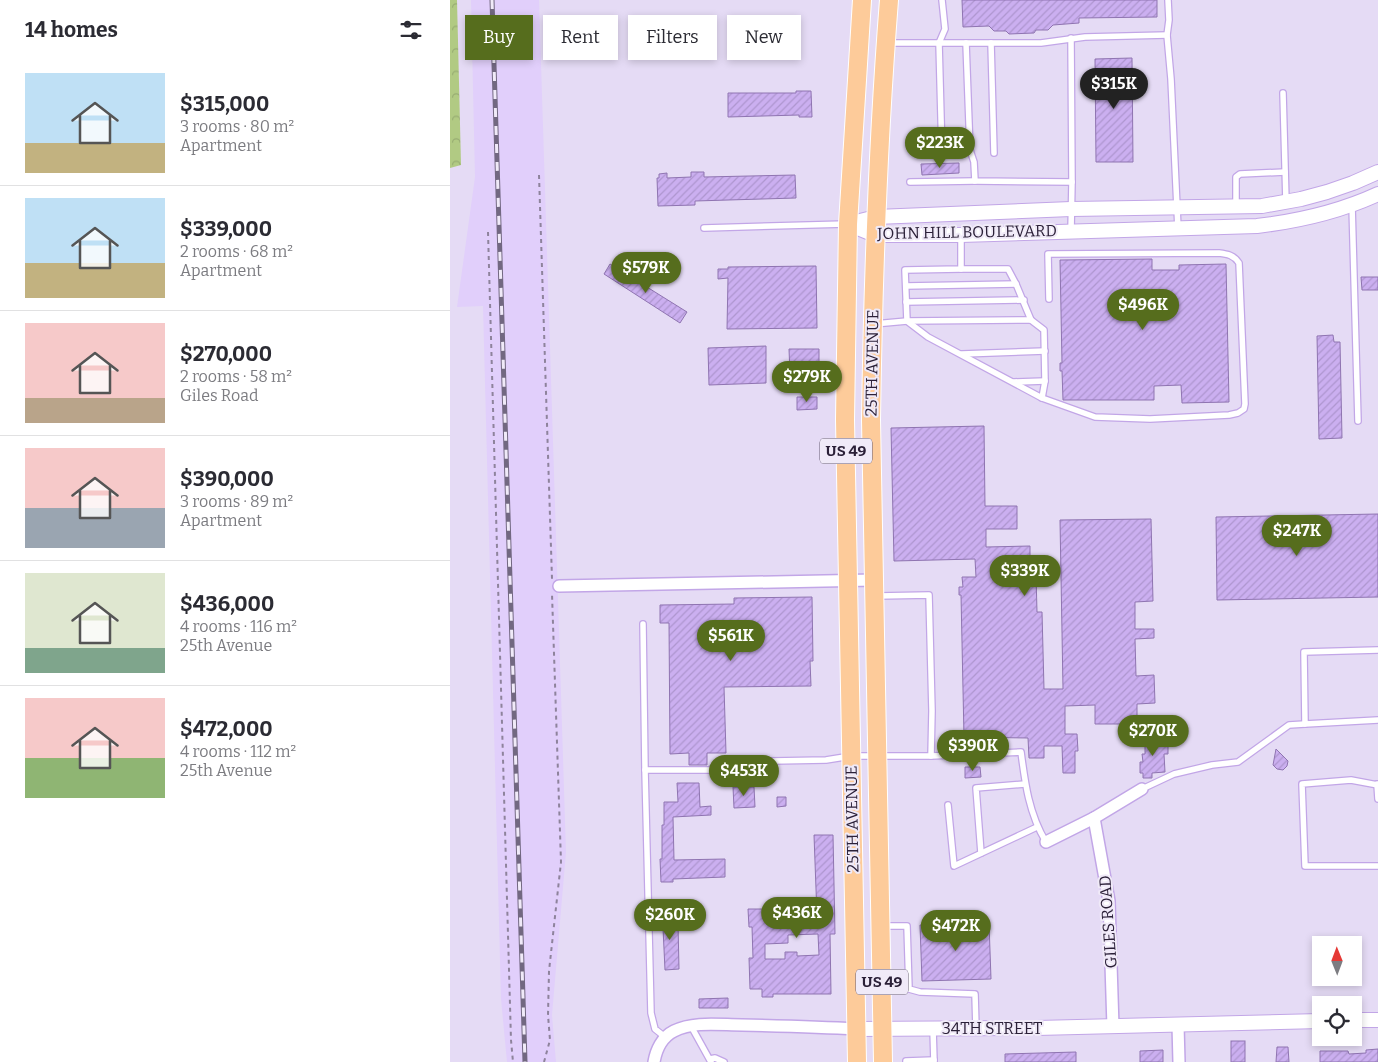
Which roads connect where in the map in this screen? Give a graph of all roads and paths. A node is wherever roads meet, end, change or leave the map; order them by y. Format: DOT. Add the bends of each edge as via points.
graph roads {
  1 [pos="862,0"];
  2 [pos="889,0"];
  3 [pos="942,0"];
  4 [pos="1168,0"];
  5 [pos="1166,35"];
  6 [pos="1071,38"];
  7 [pos="886,43"];
  8 [pos="939,43"];
  9 [pos="966,43"];
  10 [pos="991,43"];
  11 [pos="1283,93"];
  12 [pos="994,153"];
  13 [pos="942,155"];
  14 [pos="1285,172"];
  15 [pos="1378,172"];
  16 [pos="539,175"];
  17 [pos="975,181"];
  18 [pos="910,182"];
  19 [pos="1072,182"];
  20 [pos="1378,194"];
  21 [pos="1286,202"];
  22 [pos="1352,205"];
  23 [pos="1236,206"];
  24 [pos="1177,208"];
  25 [pos="1071,210"];
  26 [pos="876,216"];
  27 [pos="848,224"];
  28 [pos="704,228"];
  29 [pos="1178,229"];
  30 [pos="1071,230"];
  31 [pos="488,232"];
  32 [pos="875,235"];
  33 [pos="961,235"];
  34 [pos="961,269"];
  35 [pos="1016,284"];
  36 [pos="906,286"];
  37 [pos="1049,299"];
  38 [pos="1024,300"];
  39 [pos="906,302"];
  40 [pos="1031,320"];
  41 [pos="906,321"];
  42 [pos="872,324"];
  43 [pos="1045,351"];
  44 [pos="960,354"];
  45 [pos="1045,381"];
  46 [pos="1012,382"];
  47 [pos="1042,398"];
  48 [pos="845,420"];
  49 [pos="872,420"];
  50 [pos="1358,421"];
  51 [pos="847,580"];
  52 [pos="554,588"];
  53 [pos="874,588"];
  54 [pos="643,624"];
  55 [pos="1378,650"];
  56 [pos="1378,720"];
  57 [pos="1305,724"];
  58 [pos="851,756"];
  59 [pos="877,756"];
  60 [pos="931,756"];
  61 [pos="645,770"];
  62 [pos="1025,784"];
  63 [pos="1378,784"];
  64 [pos="1142,789"];
  65 [pos="1378,799"];
  66 [pos="948,805"];
  67 [pos="1094,818"];
  68 [pos="1037,827"];
  69 [pos="1046,842"];
  70 [pos="981,853"];
  71 [pos="1378,866"];
  72 [pos="881,926"];
  73 [pos="1362,1020"];
  74 [pos="1378,1020"];
  75 [pos="1312,1021"];
  76 [pos="1178,1025"];
  77 [pos="692,1026"];
  78 [pos="1113,1026"];
  79 [pos="882,1029"];
  80 [pos="933,1029"];
  81 [pos="976,1029"];
  82 [pos="856,1030"];
  83 [pos="665,1037"];
  84 [pos="711,1060"];
  85 [pos="934,1061"];
  86 [pos="513,1062"];
  87 [pos="544,1062"];
  88 [pos="654,1062"];
  89 [pos="724,1062"];
  90 [pos="857,1062"];
  91 [pos="883,1062"];
  92 [pos="906,1062"];
  93 [pos="1179,1062"];
  1 -- 27 [label="main road, 25TH AVENUE / US 49"];
  2 -- 7 [label="main road, 25TH AVENUE / US 49"];
  3 -- 8 [label="lane" via="945,29"];
  4 -- 5 [label="lane" via="1170,20"];
  5 -- 6 [label="lane"];
  5 -- 24 [label="lane"];
  6 -- 10 [label="lane" via="1041,43"];
  6 -- 19 [label="lane"];
  7 -- 8 [label="lane"];
  7 -- 26 [label="main road, 25TH AVENUE / US 49"];
  8 -- 9 [label="lane"];
  8 -- 13 [label="lane"];
  9 -- 10 [label="lane"];
  9 -- 17 [label="lane" via="970,150"];
  10 -- 12 [label="lane"];
  11 -- 14 [label="lane"];
  14 -- 21 [label="lane"];
  14 -- 23 [label="lane" via="1240,174 1236,177"];
  15 -- 21 [label="street, JOHN HILL BOULEVARD" via="1327,192"];
  16 -- 52 [label="path"];
  17 -- 18 [label="lane"];
  17 -- 19 [label="lane"];
  19 -- 25 [label="lane"];
  20 -- 22 [label="street, JOHN HILL BOULEVARD"];
  21 -- 23 [label="street, JOHN HILL BOULEVARD"];
  22 -- 29 [label="street, JOHN HILL BOULEVARD" via="1287,223"];
  22 -- 50 [label="lane"];
  23 -- 24 [label="street, JOHN HILL BOULEVARD"];
  24 -- 25 [label="street, JOHN HILL BOULEVARD"];
  24 -- 29 [label="lane"];
  25 -- 26 [label="street, JOHN HILL BOULEVARD"];
  25 -- 30 [label="lane"];
  26 -- 27 [label="street, JOHN HILL BOULEVARD"];
  26 -- 32 [label="main road, 25TH AVENUE / US 49"];
  27 -- 28 [label="lane"];
  27 -- 32 [label="street, JOHN HILL BOULEVARD"];
  27 -- 48 [label="main road, 25TH AVENUE / US 49"];
  29 -- 30 [label="street, JOHN HILL BOULEVARD"];
  30 -- 33 [label="street, JOHN HILL BOULEVARD"];
  31 -- 86 [label="path"];
  32 -- 33 [label="street, JOHN HILL BOULEVARD"];
  32 -- 42 [label="main road, 25TH AVENUE / US 49"];
  33 -- 34 [label="lane"];
  34 -- 35 [label="lane" via="1008,269"];
  34 -- 36 [label="lane" via="905,270"];
  35 -- 36 [label="lane"];
  35 -- 38 [label="lane"];
  36 -- 39 [label="lane"];
  37 -- 47 [label="lane" via="1048,254 1228,254 1239,263 1245,404 1242,411 1229,415 1150,419 1095,417"];
  38 -- 39 [label="lane"];
  38 -- 40 [label="lane"];
  39 -- 41 [label="lane"];
  40 -- 41 [label="lane"];
  40 -- 43 [label="lane" via="1044,330"];
  41 -- 42 [label="lane"];
  41 -- 44 [label="lane"];
  42 -- 49 [label="main road, 25TH AVENUE / US 49"];
  43 -- 44 [label="lane"];
  43 -- 45 [label="lane"];
  44 -- 46 [label="lane"];
  45 -- 46 [label="lane"];
  45 -- 47 [label="lane"];
  46 -- 47 [label="lane"];
  48 -- 49 [label="main road"];
  48 -- 51 [label="main road, 25TH AVENUE / US 49"];
  49 -- 53 [label="main road, 25TH AVENUE / US 49"];
  51 -- 52 [label="street"];
  51 -- 53 [label="street"];
  51 -- 58 [label="main road, 25TH AVENUE / US 49"];
  52 -- 87 [label="path" via="561,862 550,971 550,1040"];
  53 -- 59 [label="main road, 25TH AVENUE / US 49"];
  53 -- 60 [label="lane" via="929,595"];
  54 -- 61 [label="lane"];
  55 -- 57 [label="lane" via="1304,652"];
  56 -- 57 [label="lane"];
  57 -- 64 [label="lane" via="1290,725 1238,762 1174,774"];
  58 -- 59 [label="lane, 25TH AVENUE"];
  58 -- 61 [label="lane" via="718,764 710,770"];
  58 -- 82 [label="main road, 25TH AVENUE / US 49"];
  59 -- 60 [label="lane"];
  59 -- 72 [label="main road, 25TH AVENUE / US 49"];
  60 -- 62 [label="lane" via="1021,752"];
  61 -- 83 [label="lane" via="651,1013 655,1029"];
  62 -- 68 [label="lane"];
  62 -- 70 [label="lane" via="976,788"];
  63 -- 65 [label="lane"];
  63 -- 71 [label="lane" via="1351,780 1302,784 1305,866"];
  64 -- 67 [label="street"];
  66 -- 70 [label="lane" via="954,866"];
  67 -- 69 [label="street"];
  67 -- 78 [label="street, GILES ROAD" via="1109,900"];
  68 -- 69 [label="lane"];
  68 -- 70 [label="lane"];
  72 -- 79 [label="main road, 25TH AVENUE / US 49"];
  72 -- 81 [label="lane" via="907,926 908,989 975,994"];
  73 -- 74 [label="street"];
  75 -- 76 [label="street, 34TH STREET"];
  76 -- 78 [label="street, 34TH STREET"];
  76 -- 93 [label="street"];
  77 -- 82 [label="street, 34TH STREET" via="798,1026"];
  77 -- 83 [label="street, 34TH STREET"];
  77 -- 84 [label="lane"];
  78 -- 81 [label="street, 34TH STREET"];
  79 -- 80 [label="street, 34TH STREET"];
  79 -- 82 [label="street, 34TH STREET"];
  79 -- 91 [label="main road, 25TH AVENUE / US 49"];
  80 -- 81 [label="street, 34TH STREET"];
  80 -- 85 [label="lane"];
  82 -- 90 [label="main road, 25TH AVENUE / US 49"];
  83 -- 88 [label="street"];
  84 -- 89 [label="lane" via="715,1058"];
  85 -- 92 [label="lane"];
}
